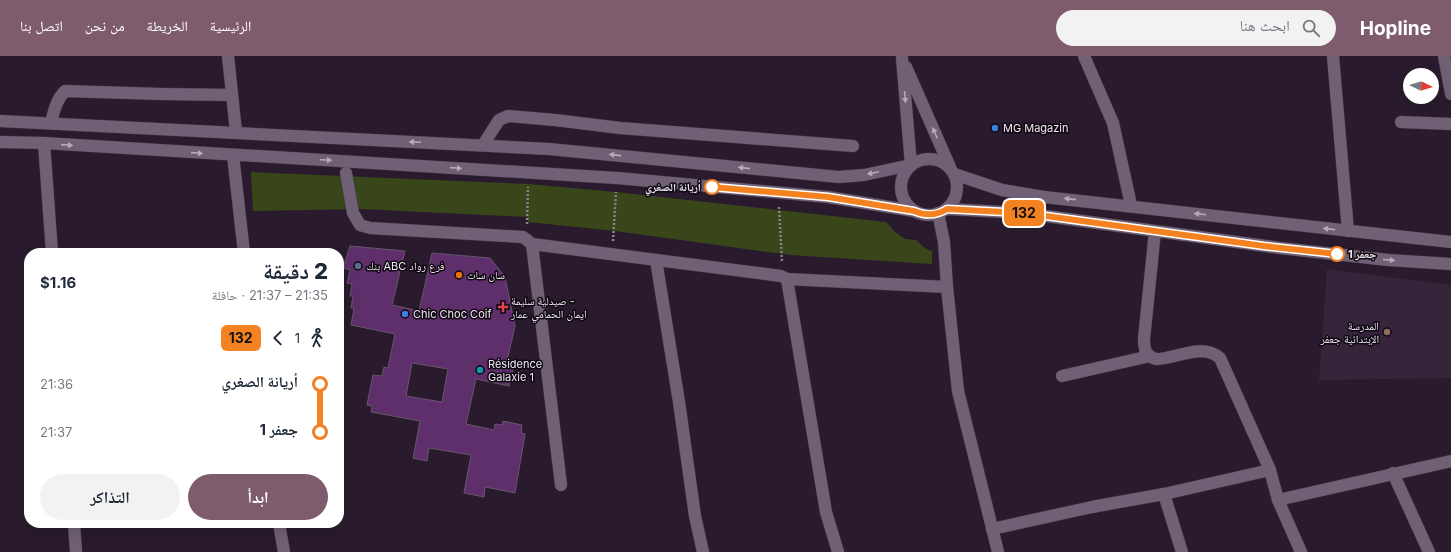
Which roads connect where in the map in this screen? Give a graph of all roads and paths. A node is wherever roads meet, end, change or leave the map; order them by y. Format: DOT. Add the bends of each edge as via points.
graph roads {
  1 [pos="228,56"];
  2 [pos="1084,56"];
  3 [pos="1333,56"];
  4 [pos="1444,56"];
  5 [pos="902,57"];
  6 [pos="1451,94"];
  7 [pos="232,95"];
  8 [pos="0,121"];
  9 [pos="1401,122"];
  10 [pos="51,123"];
  11 [pos="1451,124"];
  12 [pos="172,129"];
  13 [pos="236,132"];
  14 [pos="0,142"];
  15 [pos="44,143"];
  16 [pos="483,145"];
  17 [pos="853,146"];
  18 [pos="170,151"];
  19 [pos="232,155"];
  20 [pos="911,165"];
  21 [pos="952,171"];
  22 [pos="346,173"];
  23 [pos="527,173"];
  24 [pos="617,178"];
  25 [pos="778,193"];
  26 [pos="1131,205"];
  27 [pos="914,211"];
  28 [pos="943,211"];
  29 [pos="1155,231"];
  30 [pos="1348,231"];
  31 [pos="528,241"];
  32 [pos="1451,242"];
  33 [pos="52,248"];
  34 [pos="243,248"];
  35 [pos="611,255"];
  36 [pos="656,260"];
  37 [pos="1451,264"];
  38 [pos="784,278"];
  39 [pos="947,287"];
  40 [pos="1150,356"];
  41 [pos="1062,376"];
  42 [pos="1451,461"];
  43 [pos="1270,470"];
  44 [pos="1394,473"];
  45 [pos="561,485"];
  46 [pos="1164,494"];
  47 [pos="1278,500"];
  48 [pos="74,528"];
  49 [pos="280,528"];
  50 [pos="992,529"];
  51 [pos="76,552"];
  52 [pos="284,552"];
  53 [pos="703,552"];
  54 [pos="838,552"];
  55 [pos="998,552"];
  56 [pos="1182,552"];
  57 [pos="1301,552"];
  58 [pos="1429,552"];
  1 -- 7 [label="street"];
  2 -- 26 [label="street" via="1113,123"];
  3 -- 30 [label="street"];
  4 -- 6 [label="street"];
  5 -- 20 [label="street, one-way"];
  21 -- 5 [label="street, one-way"];
  7 -- 10 [label="street" via="65,91 56,103"];
  7 -- 13 [label="street"];
  8 -- 10 [label="street"];
  9 -- 11 [label="street"];
  10 -- 12 [label="street"];
  12 -- 13 [label="street"];
  12 -- 18 [label="street"];
  16 -- 13 [label="street, one-way"];
  14 -- 15 [label="street"];
  15 -- 18 [label="street, one-way"];
  15 -- 33 [label="street"];
  16 -- 17 [label="street" via="499,120 508,116 620,128"];
  20 -- 16 [label="street, one-way" via="864,175 839,177"];
  18 -- 19 [label="street, one-way"];
  19 -- 23 [label="street, one-way"];
  19 -- 34 [label="street"];
  20 -- 21 [label="street" via="927,159 936,159"];
  20 -- 27 [label="street" via="904,174 901,190 903,198"];
  26 -- 21 [label="street, one-way" via="1044,197 1002,190"];
  21 -- 28 [label="street" via="957,188 956,196"];
  22 -- 31 [label="street" via="353,213 360,225 370,228"];
  23 -- 24 [label="street"];
  23 -- 31 [label="path"];
  24 -- 25 [label="street"];
  24 -- 35 [label="path" via="615,231"];
  25 -- 27 [label="street" via="828,197"];
  25 -- 38 [label="path"];
  30 -- 26 [label="street, one-way"];
  27 -- 28 [label="street" via="930,215"];
  28 -- 29 [label="street" via="1024,213"];
  28 -- 39 [label="street"];
  29 -- 37 [label="street, one-way" via="1388,260"];
  29 -- 40 [label="street" via="1144,339 1145,350"];
  30 -- 32 [label="street"];
  31 -- 35 [label="street"];
  31 -- 45 [label="street"];
  35 -- 36 [label="street"];
  36 -- 38 [label="street"];
  36 -- 53 [label="street" via="695,516"];
  38 -- 39 [label="street"];
  38 -- 54 [label="street" via="826,512"];
  39 -- 50 [label="street" via="958,391"];
  40 -- 41 [label="street"];
  40 -- 43 [label="street" via="1159,359 1204,351 1220,358"];
  42 -- 44 [label="street"];
  43 -- 46 [label="street"];
  43 -- 47 [label="street"];
  44 -- 47 [label="street"];
  44 -- 58 [label="street"];
  46 -- 50 [label="street"];
  46 -- 56 [label="street"];
  47 -- 57 [label="street"];
  48 -- 51 [label="street"];
  49 -- 52 [label="street"];
  50 -- 55 [label="street"];
}
